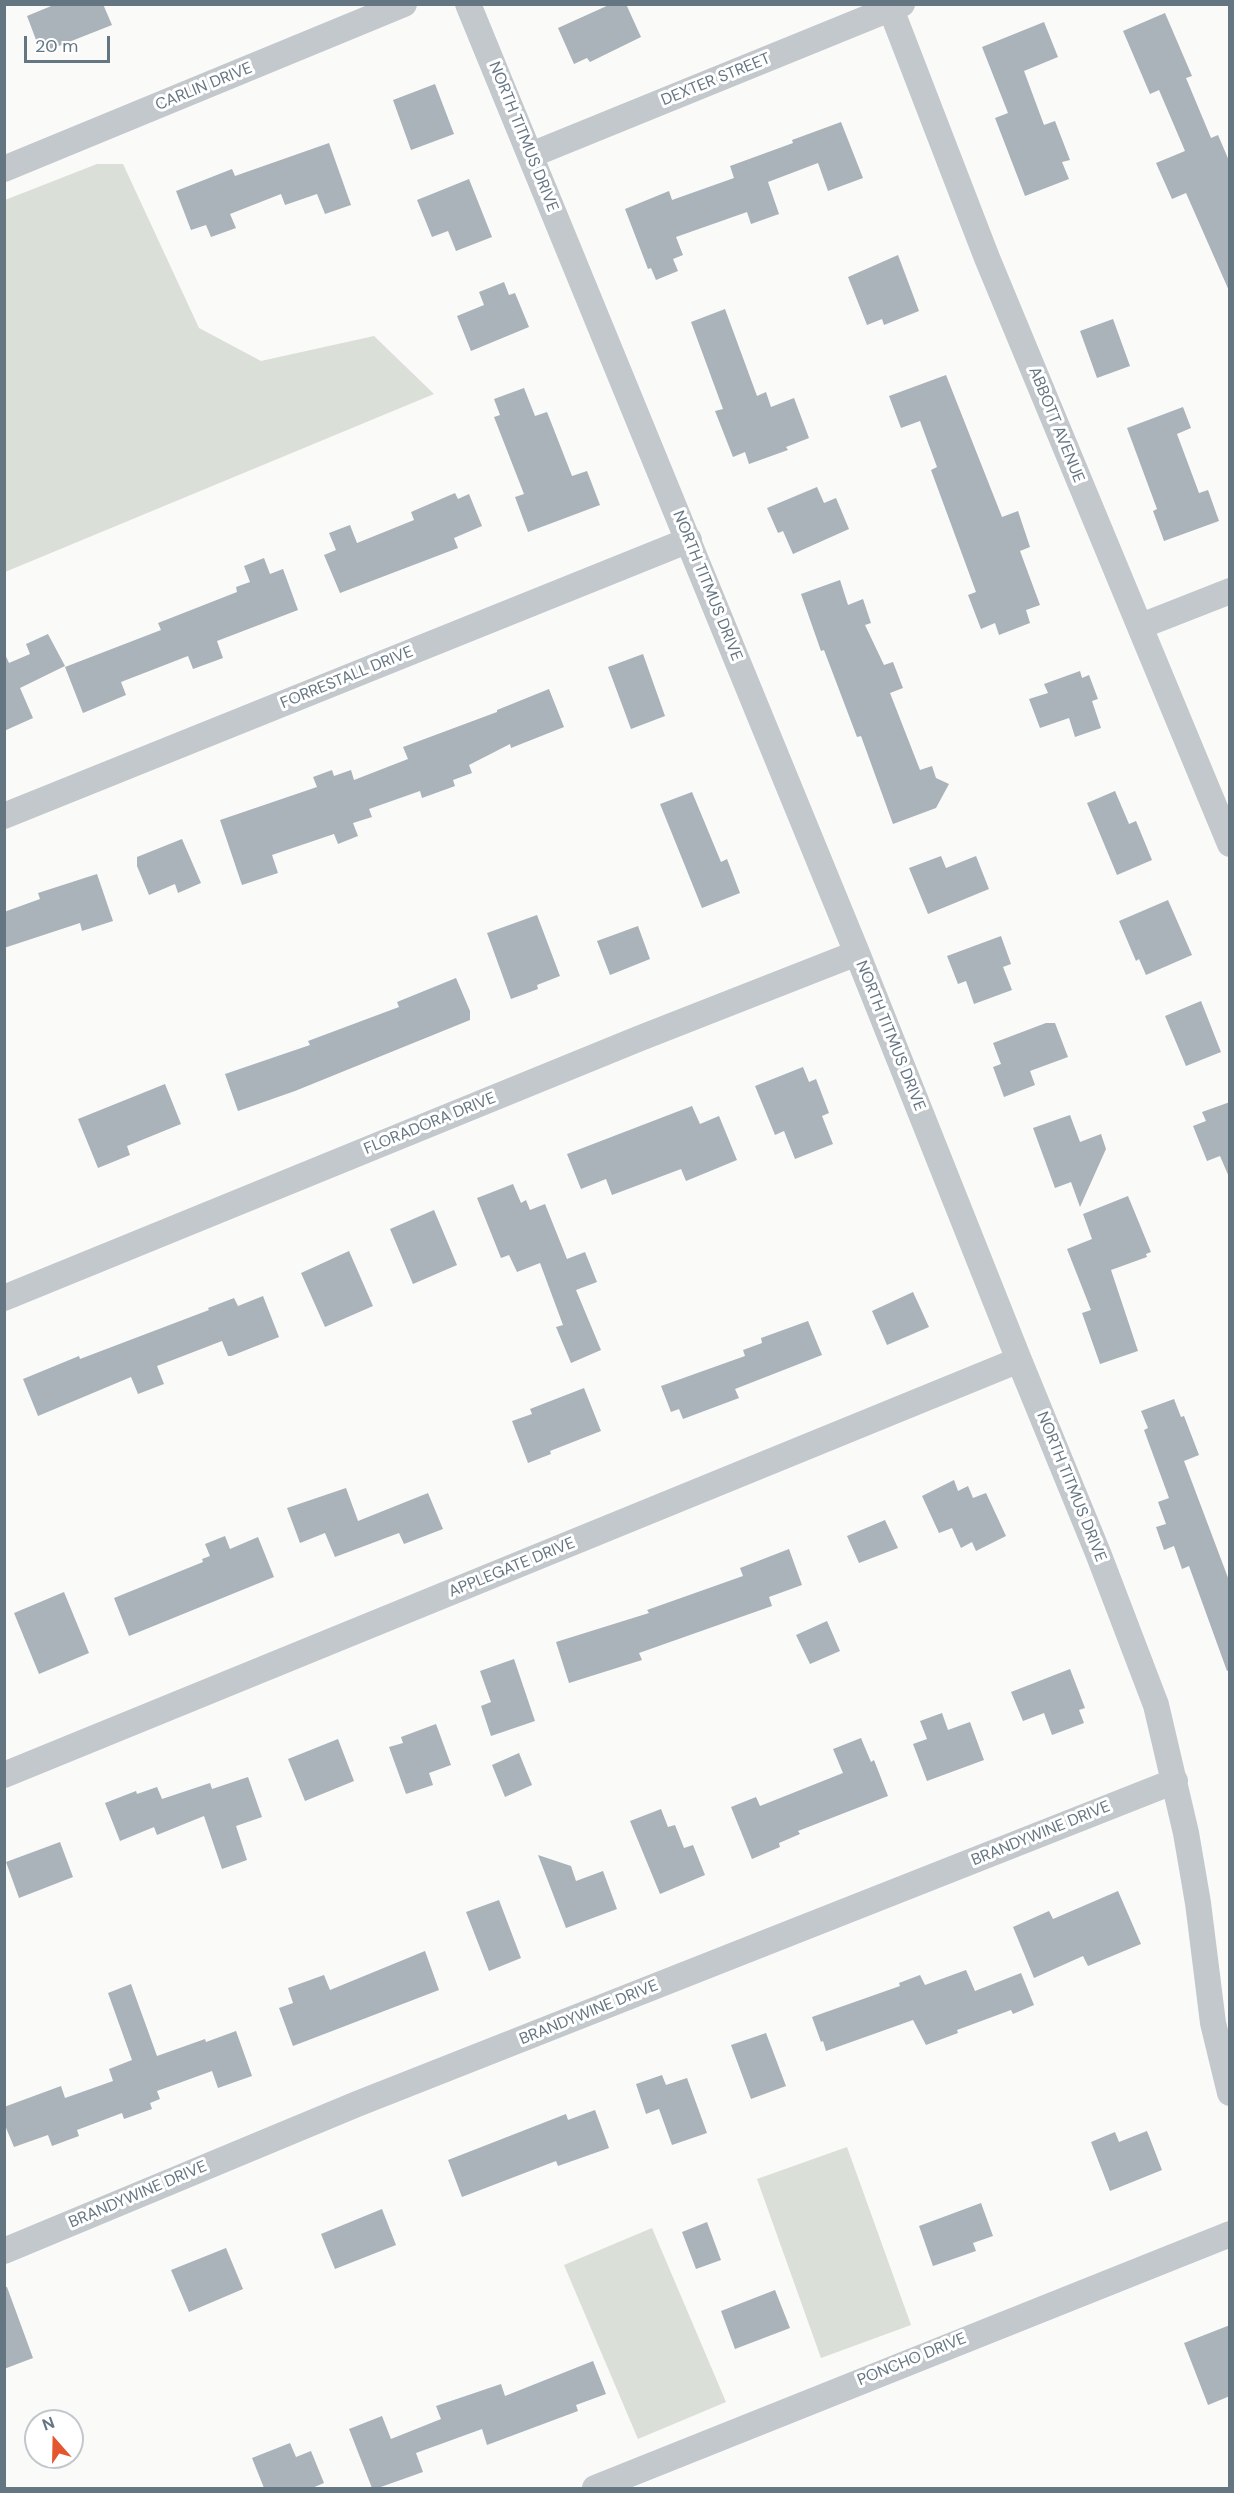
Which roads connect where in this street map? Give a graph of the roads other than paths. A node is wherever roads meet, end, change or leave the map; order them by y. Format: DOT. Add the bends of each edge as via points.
graph roads {
  1 [pos="404,4"];
  2 [pos="468,4"];
  3 [pos="894,6"];
  4 [pos="531,155"];
  5 [pos="4,169"];
  6 [pos="688,540"];
  7 [pos="1230,591"];
  8 [pos="1141,626"];
  9 [pos="4,816"];
  10 [pos="1230,844"];
  11 [pos="857,953"];
  12 [pos="4,1298"];
  13 [pos="1019,1360"];
  14 [pos="4,1775"];
  15 [pos="1175,1781"];
  16 [pos="1230,2093"];
  17 [pos="1230,2234"];
  18 [pos="4,2251"];
  19 [pos="595,2488"];
  1 -- 5 [label="street, CARLIN DRIVE"];
  2 -- 4 [label="street, NORTH TITMUS DRIVE"];
  3 -- 4 [label="street, DEXTER STREET"];
  3 -- 8 [label="street, ABBOTT AVENUE" via="987,258"];
  4 -- 6 [label="street, NORTH TITMUS DRIVE"];
  6 -- 9 [label="street, FORRESTALL DRIVE"];
  6 -- 11 [label="street, NORTH TITMUS DRIVE"];
  7 -- 8 [label="street"];
  8 -- 10 [label="street, ABBOTT AVENUE"];
  11 -- 12 [label="street, FLORADORA DRIVE"];
  11 -- 13 [label="street, NORTH TITMUS DRIVE"];
  13 -- 14 [label="street, APPLEGATE DRIVE"];
  13 -- 15 [label="street, NORTH TITMUS DRIVE" via="1156,1704"];
  15 -- 16 [label="street, NORTH TITMUS DRIVE" via="1198,1904 1213,2023"];
  15 -- 18 [label="street, BRANDYWINE DRIVE" via="357,2104"];
  17 -- 19 [label="street, PONCHO DRIVE"];
}
